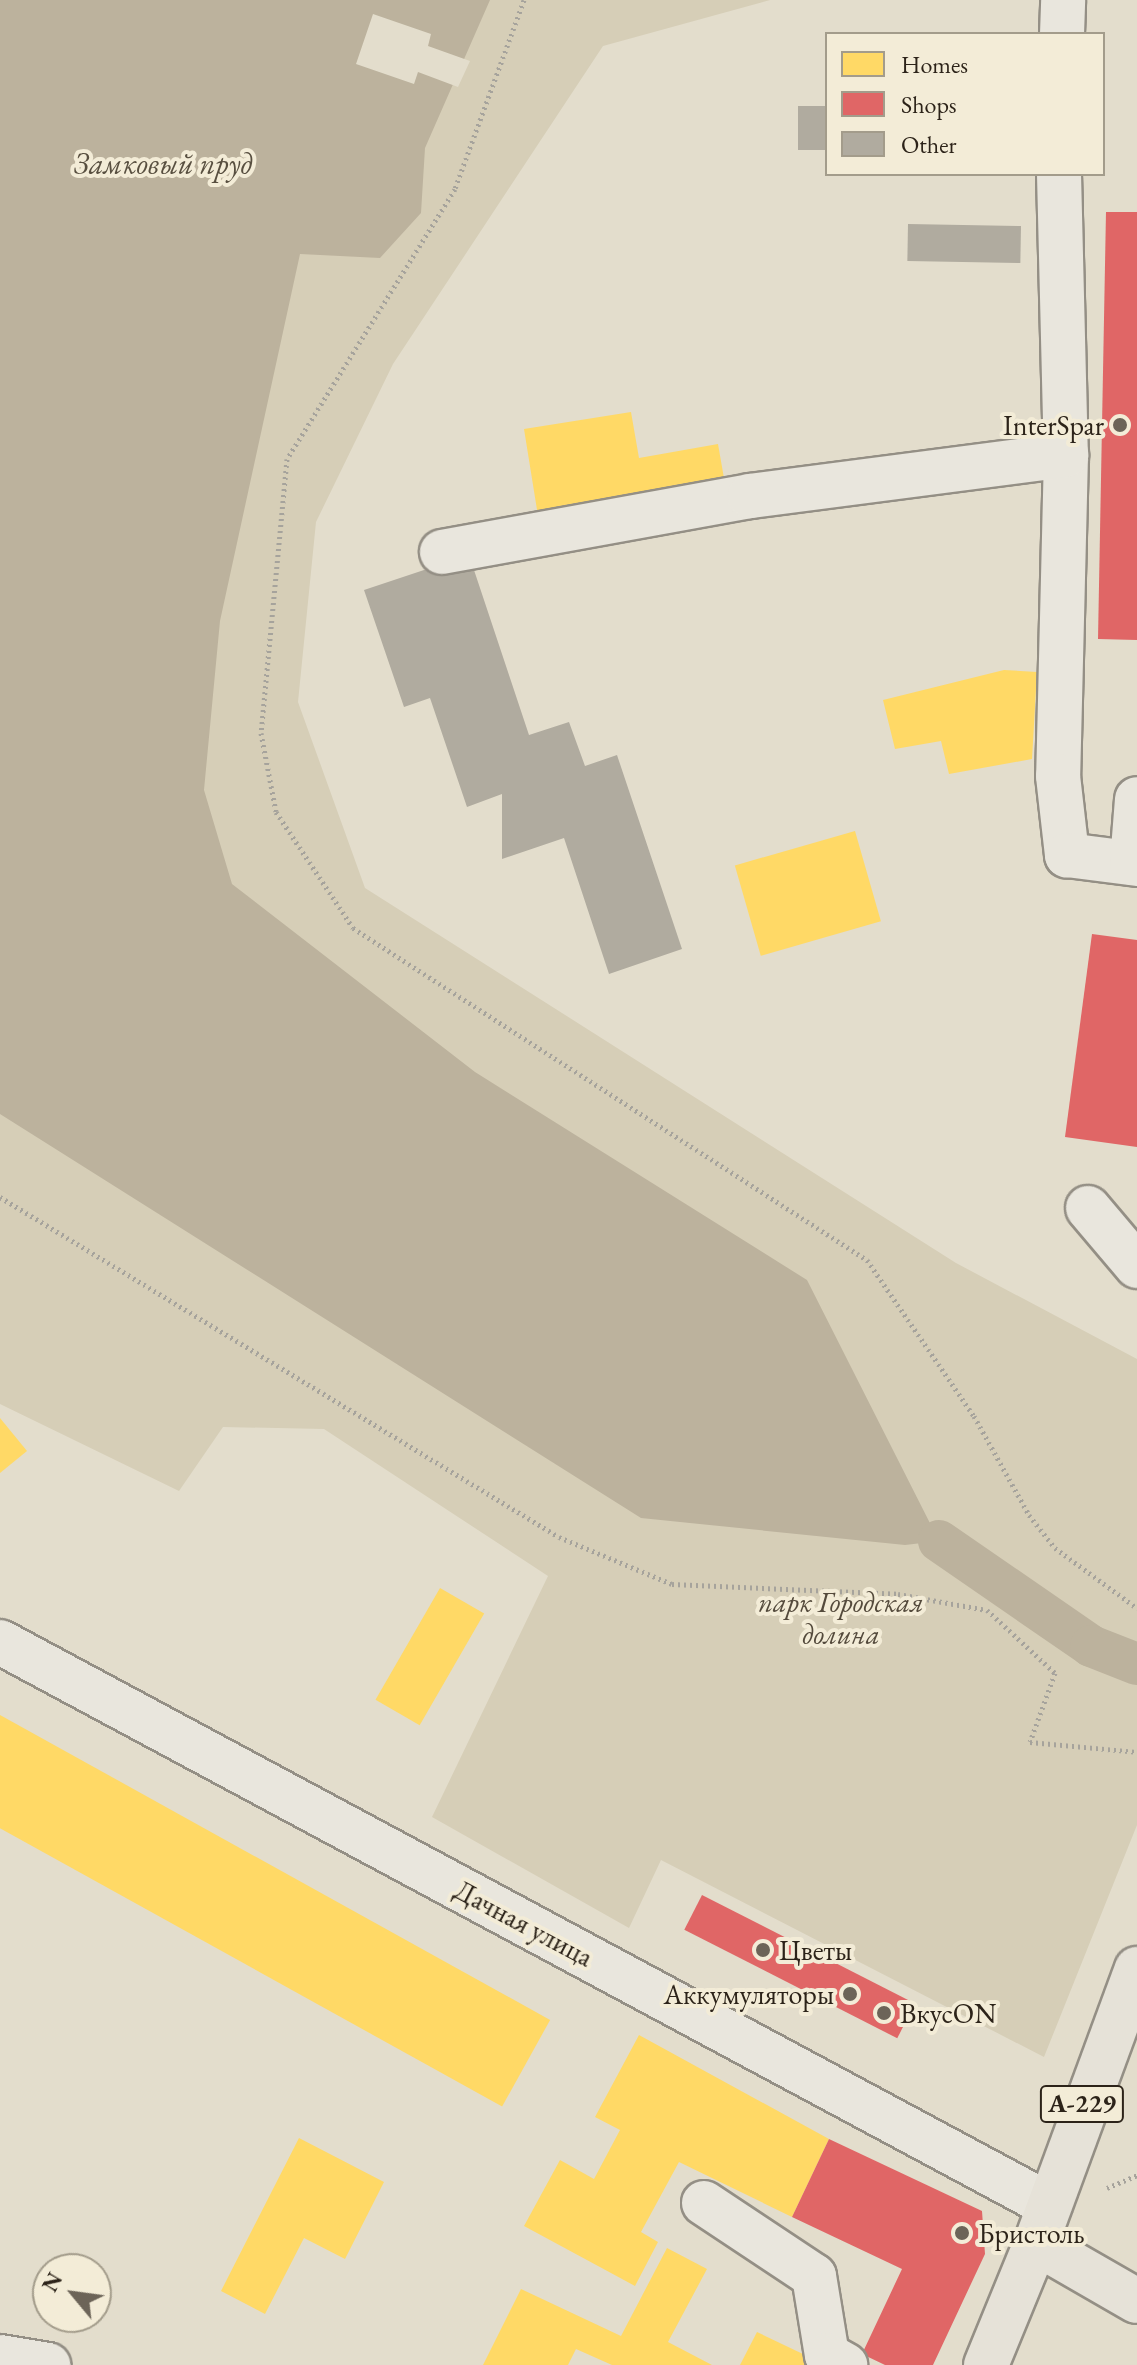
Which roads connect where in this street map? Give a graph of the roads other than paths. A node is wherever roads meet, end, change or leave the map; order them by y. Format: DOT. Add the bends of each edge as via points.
graph roads {
  1 [pos="1063,0"];
  2 [pos="1062,32"];
  3 [pos="1059,176"];
  4 [pos="1066,455"];
  5 [pos="442,552"];
  6 [pos="1137,799"];
  7 [pos="1134,863"];
  8 [pos="1088,1208"];
  9 [pos="1137,1266"];
  10 [pos="0,1642"];
  11 [pos="1137,1969"];
  12 [pos="704,2203"];
  13 [pos="1043,2224"];
  14 [pos="1137,2301"];
  15 [pos="0,2357"];
  16 [pos="48,2365"];
  17 [pos="845,2365"];
  18 [pos="986,2365"];
  1 -- 2 [label="street"];
  3 -- 4 [label="street"];
  4 -- 5 [label="street" via="750,496"];
  4 -- 7 [label="street" via="1058,776 1067,855"];
  6 -- 7 [label="street"];
  8 -- 9 [label="street"];
  10 -- 13 [label="street, Дачная улица"];
  11 -- 13 [label="main road, А-229"];
  12 -- 17 [label="street" via="814,2276 827,2355"];
  13 -- 14 [label="main road"];
  13 -- 18 [label="main road, А-229"];
  15 -- 16 [label="street"];
}
